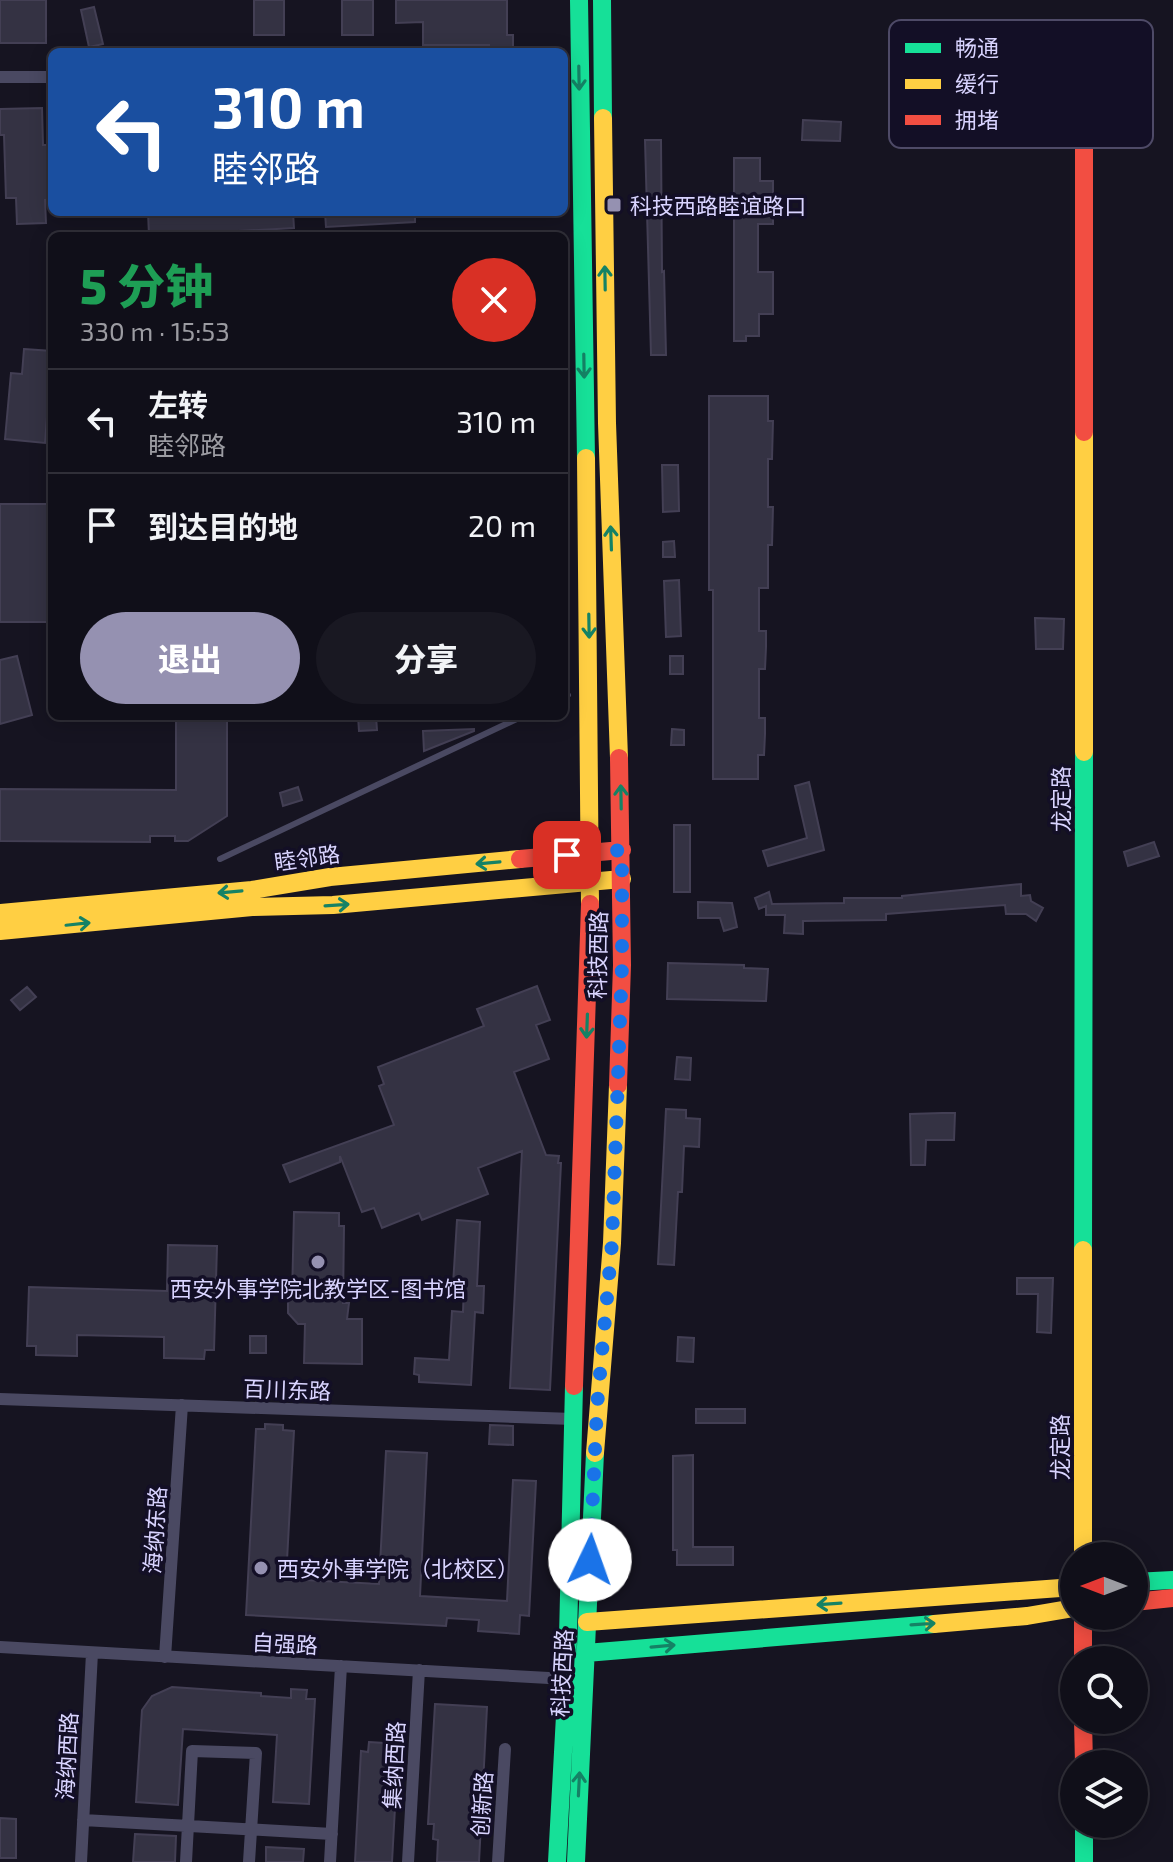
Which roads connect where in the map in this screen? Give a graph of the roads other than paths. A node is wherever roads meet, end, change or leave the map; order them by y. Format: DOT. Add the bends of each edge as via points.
graph roads {
  1 [pos="579,0"];
  2 [pos="602,0"];
  3 [pos="0,77"];
  4 [pos="48,77"];
  5 [pos="1084,148"];
  6 [pos="515,720"];
  7 [pos="622,850"];
  8 [pos="590,853"];
  9 [pos="220,859"];
  10 [pos="622,879"];
  11 [pos="590,882"];
  12 [pos="0,913"];
  13 [pos="0,931"];
  14 [pos="0,1399"];
  15 [pos="182,1405"];
  16 [pos="573,1419"];
  17 [pos="1083,1542"];
  18 [pos="1173,1580"];
  19 [pos="1148,1581"];
  20 [pos="1060,1588"];
  21 [pos="1173,1598"];
  22 [pos="1148,1601"];
  23 [pos="1060,1610"];
  24 [pos="587,1622"];
  25 [pos="0,1647"];
  26 [pos="92,1653"];
  27 [pos="586,1653"];
  28 [pos="165,1657"];
  29 [pos="341,1666"];
  30 [pos="419,1670"];
  31 [pos="567,1679"];
  32 [pos="505,1749"];
  33 [pos="83,1820"];
  34 [pos="188,1826"];
  35 [pos="251,1829"];
  36 [pos="332,1834"];
  37 [pos="1084,1838"];
  38 [pos="81,1862"];
  39 [pos="186,1862"];
  40 [pos="249,1862"];
  41 [pos="330,1862"];
  42 [pos="408,1862"];
  43 [pos="498,1862"];
  44 [pos="557,1862"];
  45 [pos="576,1862"];
  46 [pos="1084,1862"];
  1 -- 8 [label="street, 科技西路, one-way"];
  7 -- 2 [label="street, 科技西路, one-way" via="607,423"];
  3 -- 4 [label="street"];
  5 -- 17 [label="street, 龙定路"];
  6 -- 9 [label="lane"];
  7 -- 8 [label="street, 睦邻路"];
  7 -- 10 [label="street, 科技西路"];
  8 -- 11 [label="street, 科技西路"];
  8 -- 12 [label="street, 睦邻路, one-way"];
  10 -- 11 [label="street, 睦邻路"];
  10 -- 24 [label="street, 科技西路" via="612,1243 597,1407"];
  13 -- 11 [label="street, 睦邻路, one-way"];
  11 -- 16 [label="street, 科技西路, one-way"];
  14 -- 15 [label="street, 百川东路"];
  15 -- 16 [label="street, 百川东路"];
  15 -- 28 [label="street, 海纳东路"];
  16 -- 31 [label="street, 科技西路"];
  18 -- 19 [label="street"];
  20 -- 24 [label="street, one-way"];
  21 -- 22 [label="street"];
  27 -- 23 [label="street, one-way"];
  24 -- 27 [label="street, 科技西路"];
  25 -- 26 [label="street, 自强路"];
  26 -- 28 [label="street, 自强路"];
  26 -- 33 [label="street, 海纳西路"];
  45 -- 27 [label="street, 科技西路, one-way"];
  28 -- 29 [label="street, 自强路"];
  29 -- 30 [label="street, 自强路"];
  29 -- 36 [label="street"];
  30 -- 31 [label="street, 自强路"];
  30 -- 42 [label="street, 集纳西路"];
  31 -- 44 [label="street, 科技西路"];
  32 -- 43 [label="street, 创新路"];
  33 -- 34 [label="street"];
  33 -- 38 [label="street, 海纳西路"];
  34 -- 35 [label="street"];
  34 -- 35 [label="street" via="192,1751 256,1753"];
  34 -- 39 [label="street"];
  35 -- 36 [label="street"];
  35 -- 40 [label="street"];
  36 -- 41 [label="street"];
  37 -- 46 [label="street"];
}
